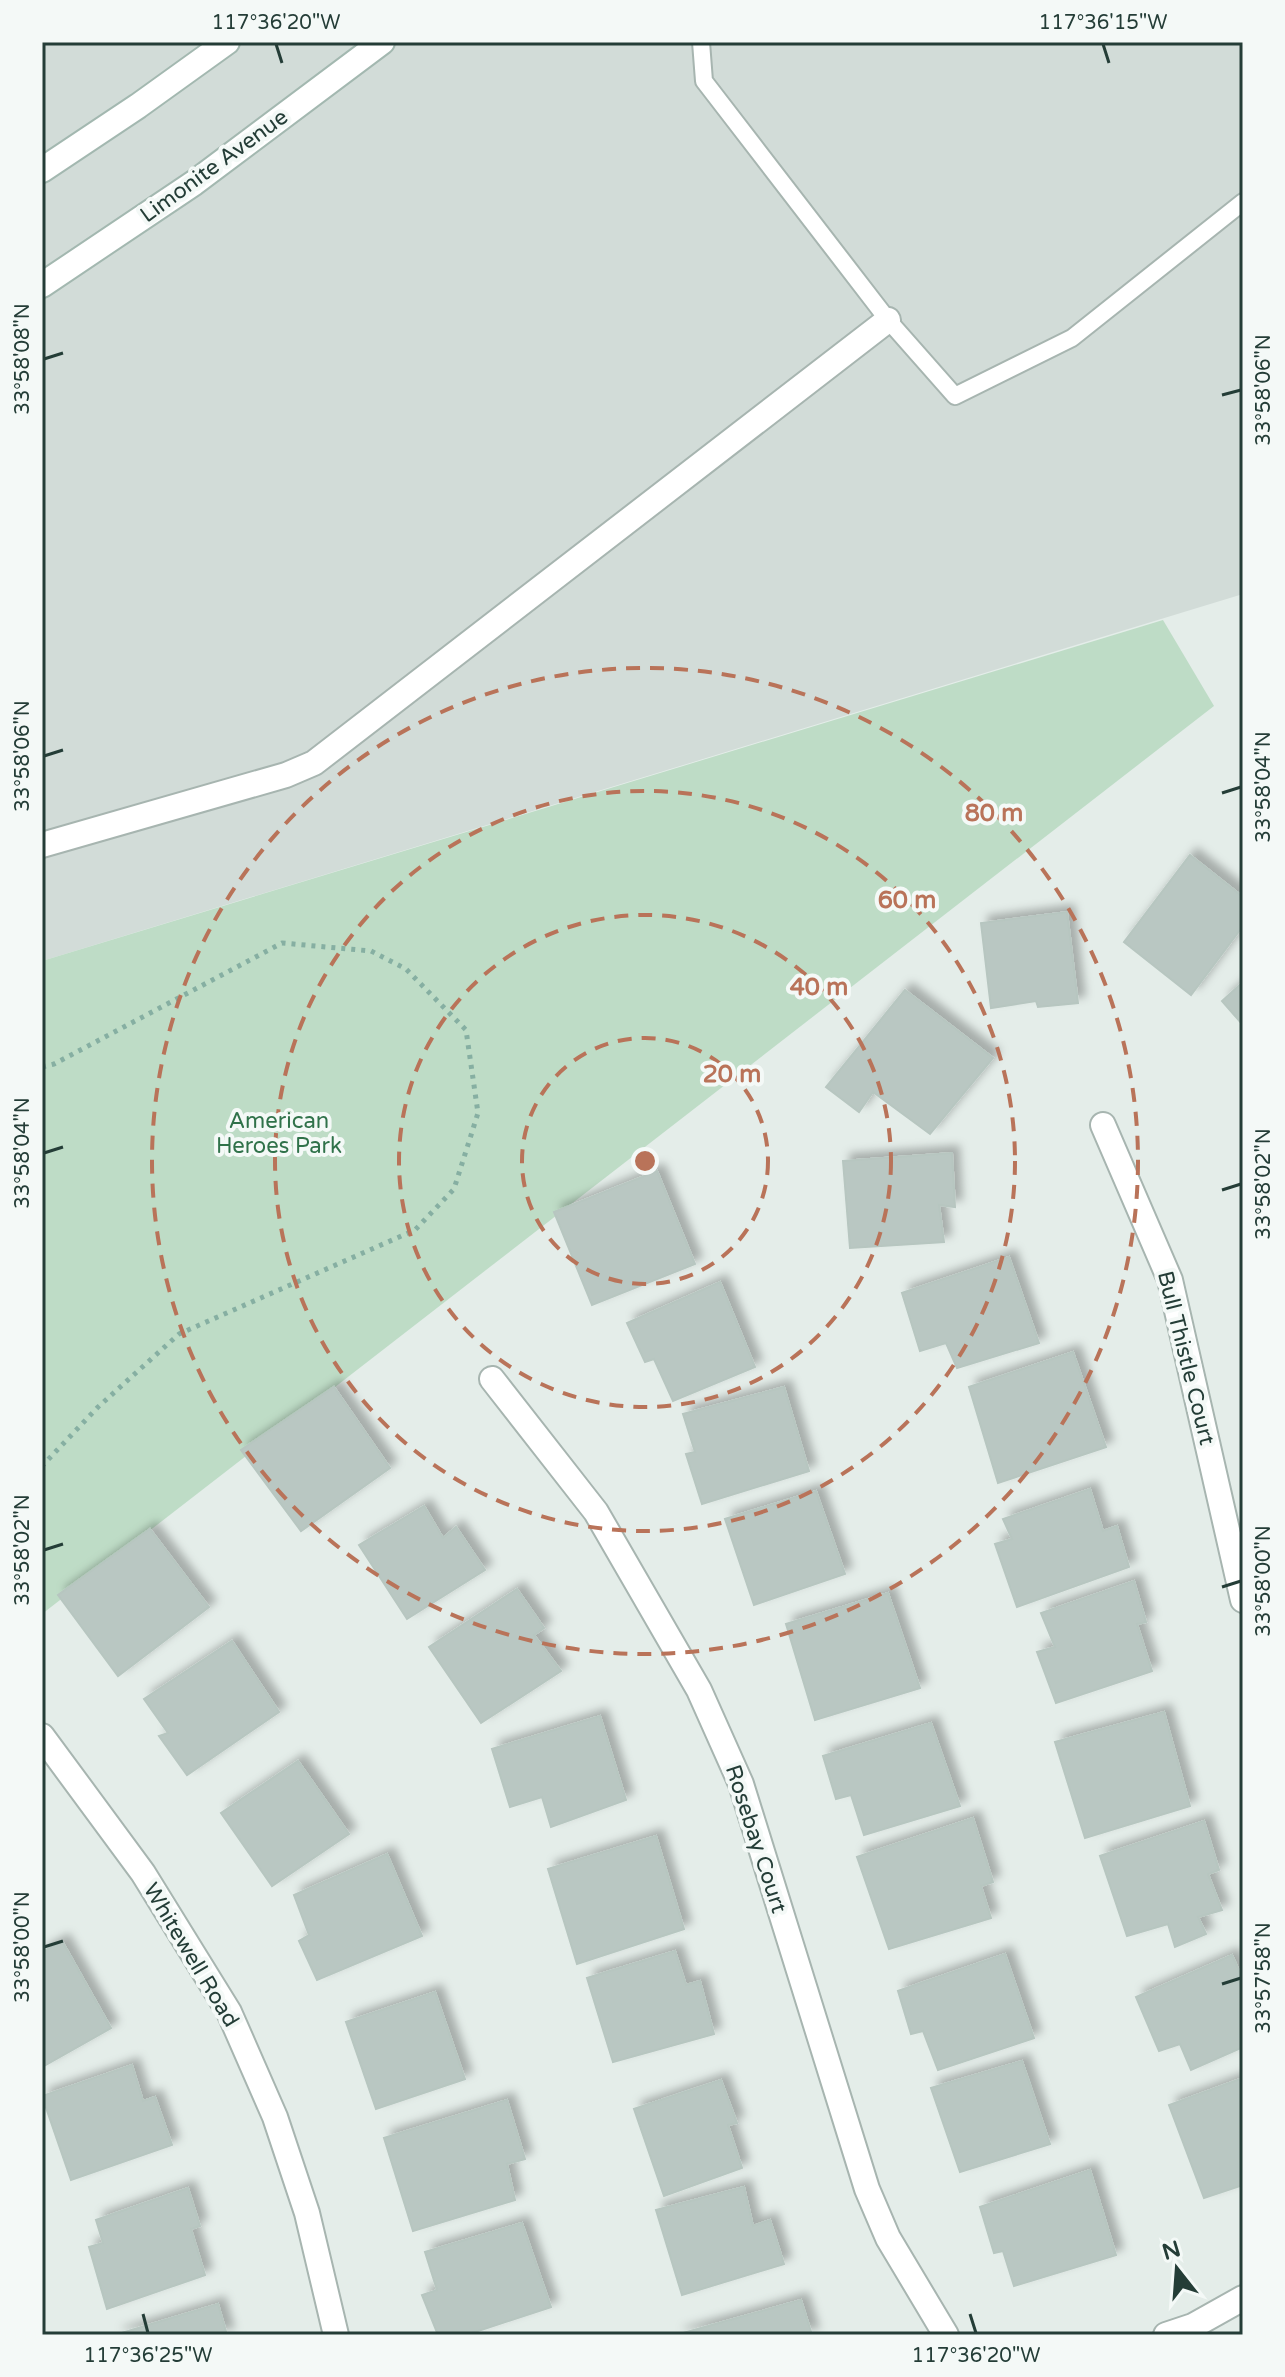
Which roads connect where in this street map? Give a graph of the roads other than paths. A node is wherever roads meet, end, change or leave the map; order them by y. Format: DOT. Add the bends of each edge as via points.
graph roads {
  1 [pos="227,42"];
  2 [pos="382,42"];
  3 [pos="701,42"];
  4 [pos="42,170"];
  5 [pos="1243,202"];
  6 [pos="42,285"];
  7 [pos="888,320"];
  8 [pos="42,845"];
  9 [pos="1103,1125"];
  10 [pos="492,1379"];
  11 [pos="1243,1600"];
  12 [pos="42,1736"];
  13 [pos="1243,2298"];
  14 [pos="336,2335"];
  15 [pos="946,2335"];
  16 [pos="1166,2335"];
  1 -- 4 [label="street"];
  2 -- 6 [label="street, Limonite Avenue" via="194,183"];
  3 -- 7 [label="lane" via="704,81"];
  5 -- 7 [label="lane" via="1072,338 955,396"];
  7 -- 8 [label="street" via="314,763"];
  9 -- 11 [label="street, Bull Thistle Court" via="1170,1280"];
  10 -- 15 [label="street, Rosebay Court" via="596,1512 699,1690 741,1784 867,2189 888,2238"];
  12 -- 14 [label="street, Whitewell Road" via="143,1873 229,2012 275,2117 307,2213"];
  13 -- 16 [label="street"];
}
